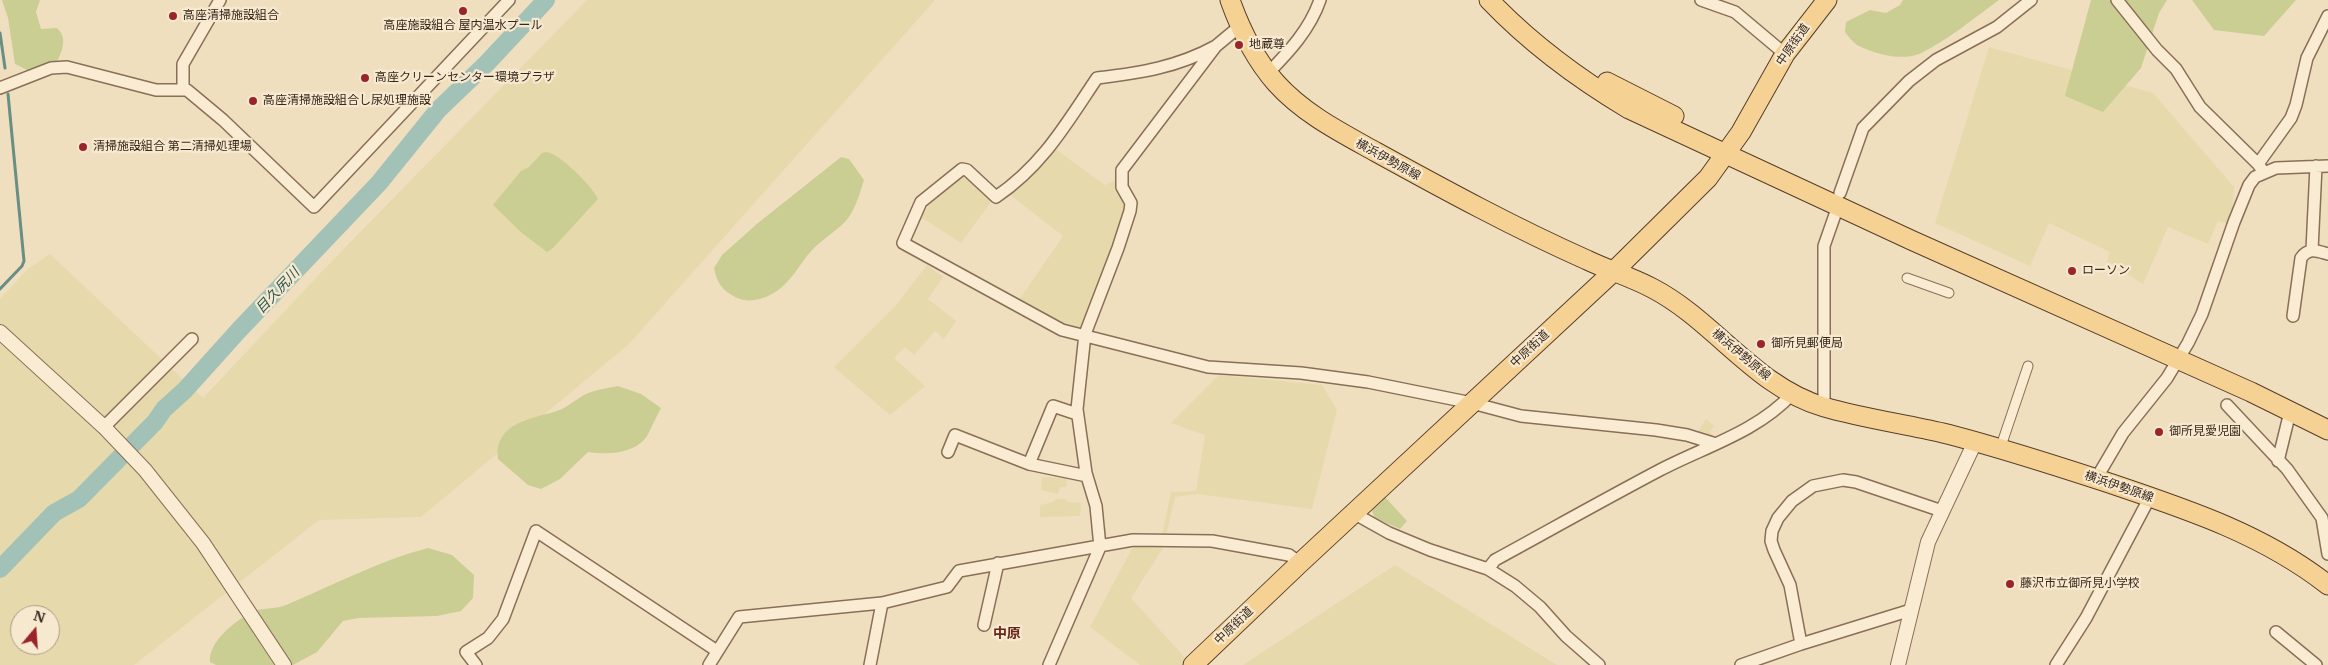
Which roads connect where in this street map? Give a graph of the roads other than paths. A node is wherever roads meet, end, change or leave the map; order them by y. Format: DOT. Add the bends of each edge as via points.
graph roads {
  1 [pos="220,0"];
  2 [pos="509,0"];
  3 [pos="1230,0"];
  4 [pos="1320,0"];
  5 [pos="1490,0"];
  6 [pos="1506,0"];
  7 [pos="1701,0"];
  8 [pos="1827,0"];
  9 [pos="2031,0"];
  10 [pos="2117,0"];
  11 [pos="2328,16"];
  12 [pos="1240,26"];
  13 [pos="1216,46"];
  14 [pos="1785,54"];
  15 [pos="1268,74"];
  16 [pos="0,88"];
  17 [pos="182,88"];
  18 [pos="1730,149"];
  19 [pos="2316,166"];
  20 [pos="2328,166"];
  21 [pos="2261,168"];
  22 [pos="1839,199"];
  23 [pos="2312,250"];
  24 [pos="2328,254"];
  25 [pos="1614,271"];
  26 [pos="1907,278"];
  27 [pos="1949,293"];
  28 [pos="2293,316"];
  29 [pos="0,332"];
  30 [pos="1085,334"];
  31 [pos="192,339"];
  32 [pos="2180,356"];
  33 [pos="2028,366"];
  34 [pos="1792,394"];
  35 [pos="1472,403"];
  36 [pos="2227,404"];
  37 [pos="1824,407"];
  38 [pos="2290,412"];
  39 [pos="1078,414"];
  40 [pos="2328,416"];
  41 [pos="106,429"];
  42 [pos="2328,430"];
  43 [pos="1975,442"];
  44 [pos="1716,444"];
  45 [pos="2000,449"];
  46 [pos="948,452"];
  47 [pos="2278,461"];
  48 [pos="1029,464"];
  49 [pos="1087,476"];
  50 [pos="2096,479"];
  51 [pos="2150,497"];
  52 [pos="1942,511"];
  53 [pos="1355,514"];
  54 [pos="1100,546"];
  55 [pos="2328,554"];
  56 [pos="998,563"];
  57 [pos="1300,563"];
  58 [pos="1488,569"];
  59 [pos="2328,585"];
  60 [pos="882,603"];
  61 [pos="1911,610"];
  62 [pos="984,625"];
  63 [pos="2283,634"];
  64 [pos="1801,644"];
  65 [pos="717,651"];
  66 [pos="284,665"];
  67 [pos="476,665"];
  68 [pos="709,665"];
  69 [pos="870,665"];
  70 [pos="1049,665"];
  71 [pos="1194,665"];
  72 [pos="1599,665"];
  73 [pos="1741,665"];
  74 [pos="1898,665"];
  75 [pos="2056,665"];
  76 [pos="2316,665"];
  1 -- 17 [label="street" via="183,64"];
  2 -- 17 [label="street" via="314,207 223,120"];
  3 -- 12 [label="main road, 横浜伊勢原線"];
  4 -- 15 [label="street" via="1308,26"];
  5 -- 18 [label="main road" via="1522,33 1591,87 1629,109"];
  6 -- 18 [label="main road" via="1563,54 1598,77"];
  7 -- 14 [label="street" via="1735,12"];
  8 -- 14 [label="main road, 中原街道"];
  9 -- 22 [label="street" via="1997,27 1936,60 1909,81 1863,128"];
  10 -- 21 [label="street" via="2157,50 2176,68 2200,107"];
  11 -- 21 [label="street" via="2306,58 2291,118"];
  12 -- 13 [label="street"];
  12 -- 15 [label="main road, 横浜伊勢原線"];
  13 -- 30 [label="street" via="1122,170 1122,187 1131,203 1130,211"];
  13 -- 30 [label="street" via="1152,71 1097,78 1039,162 1018,182 996,197 962,169 922,202 914,216 903,243 1042,321 1062,330"];
  14 -- 18 [label="main road, 中原街道"];
  15 -- 25 [label="main road, 横浜伊勢原線" via="1305,110 1339,133 1529,233"];
  16 -- 17 [label="street" via="51,68 67,67 156,90"];
  18 -- 22 [label="main road"];
  18 -- 25 [label="main road, 中原街道" via="1708,178"];
  19 -- 20 [label="street"];
  19 -- 21 [label="street"];
  19 -- 23 [label="street"];
  21 -- 32 [label="street" via="2249,186 2202,314"];
  22 -- 32 [label="main road"];
  22 -- 37 [label="street" via="1824,246"];
  23 -- 24 [label="street"];
  23 -- 28 [label="street" via="2301,258"];
  25 -- 34 [label="main road, 横浜伊勢原線" via="1671,299 1762,374"];
  25 -- 35 [label="main road, 中原街道"];
  26 -- 27 [label="street"];
  29 -- 41 [label="street"];
  30 -- 35 [label="street" via="1208,367 1301,373 1368,382"];
  30 -- 39 [label="street"];
  31 -- 41 [label="street"];
  32 -- 38 [label="main road"];
  32 -- 40 [label="main road"];
  32 -- 50 [label="street" via="2167,378 2123,433"];
  33 -- 45 [label="street"];
  34 -- 37 [label="main road, 横浜伊勢原線"];
  34 -- 44 [label="street" via="1779,408"];
  35 -- 44 [label="street" via="1521,416 1656,430"];
  35 -- 53 [label="main road, 中原街道"];
  36 -- 47 [label="street"];
  37 -- 43 [label="main road, 横浜伊勢原線"];
  38 -- 42 [label="main road"];
  38 -- 47 [label="street"];
  39 -- 48 [label="street" via="1053,406"];
  39 -- 49 [label="street"];
  41 -- 66 [label="street" via="176,507"];
  43 -- 45 [label="main road, 横浜伊勢原線"];
  43 -- 52 [label="street"];
  44 -- 58 [label="street" via="1660,470 1504,555"];
  45 -- 50 [label="main road, 横浜伊勢原線"];
  46 -- 48 [label="street" via="955,435"];
  47 -- 55 [label="street" via="2322,518"];
  48 -- 49 [label="street"];
  49 -- 54 [label="street" via="1096,506"];
  50 -- 51 [label="main road, 横浜伊勢原線"];
  51 -- 59 [label="main road, 横浜伊勢原線" via="2248,534"];
  51 -- 75 [label="street" via="2086,618"];
  52 -- 61 [label="street" via="1928,542"];
  52 -- 64 [label="street" via="1843,480 1813,486 1792,501 1773,528 1771,541 1790,585"];
  53 -- 57 [label="main road, 中原街道"];
  53 -- 58 [label="street" via="1430,550"];
  54 -- 56 [label="street"];
  54 -- 57 [label="street" via="1134,540 1212,541 1289,555"];
  54 -- 70 [label="street"];
  56 -- 60 [label="street" via="959,570 947,587"];
  56 -- 62 [label="street"];
  57 -- 71 [label="main road, 中原街道"];
  58 -- 72 [label="street" via="1540,607"];
  60 -- 65 [label="street" via="739,618"];
  60 -- 69 [label="street"];
  61 -- 64 [label="street"];
  61 -- 74 [label="street"];
  63 -- 76 [label="street"];
  64 -- 73 [label="street"];
  65 -- 67 [label="street" via="536,531 503,619 488,638 466,652"];
  65 -- 68 [label="street"];
}
